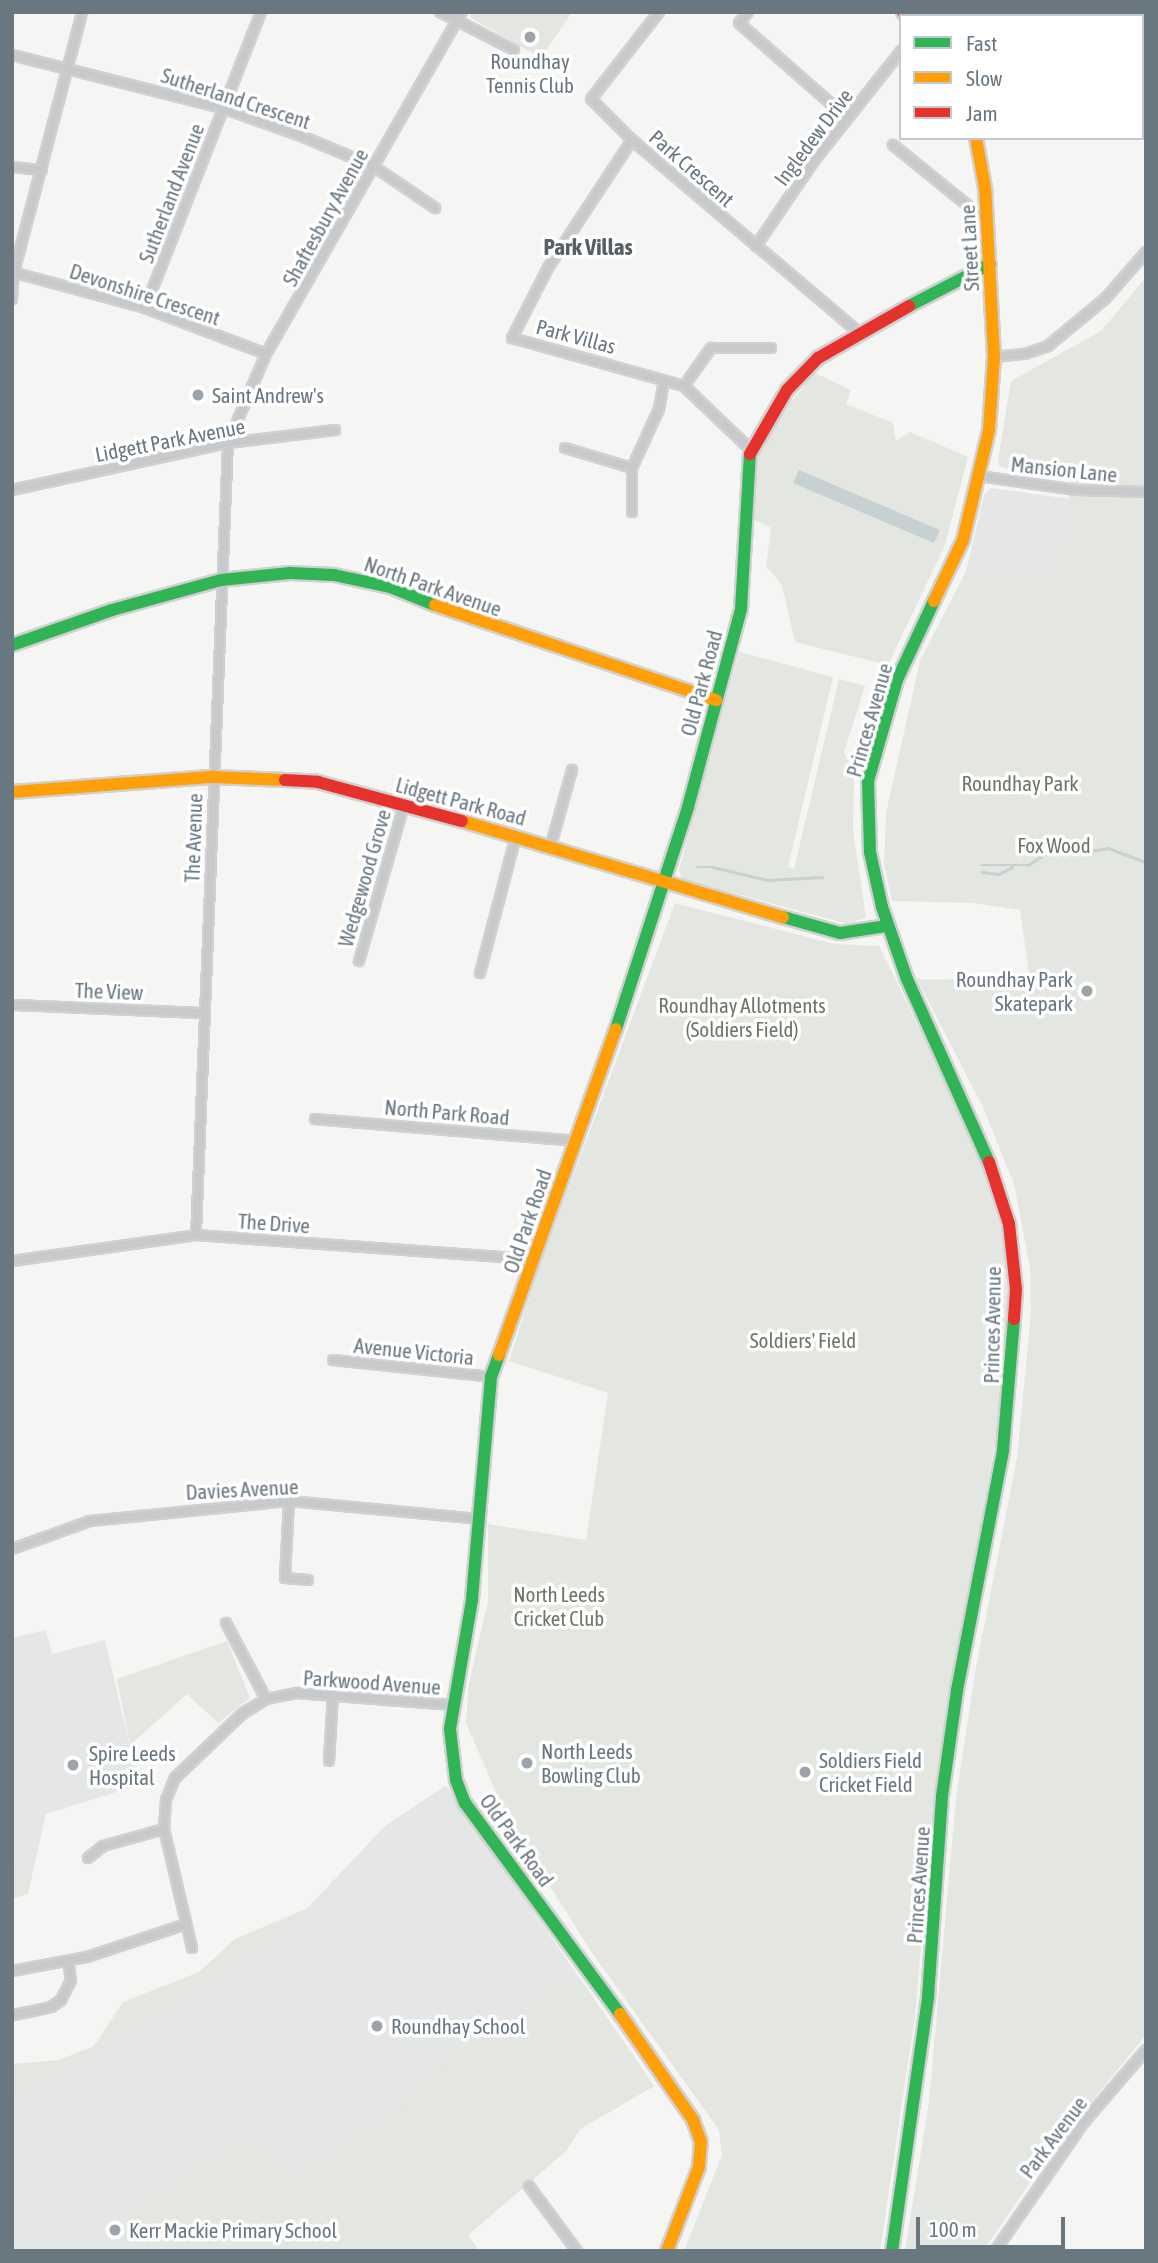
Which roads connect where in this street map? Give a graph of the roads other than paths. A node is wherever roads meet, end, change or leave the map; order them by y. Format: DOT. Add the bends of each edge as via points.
graph roads {
  1 [pos="82,12"];
  2 [pos="261,12"];
  3 [pos="440,12"];
  4 [pos="747,12"];
  5 [pos="654,14"];
  6 [pos="460,16"];
  7 [pos="514,50"];
  8 [pos="899,53"];
  9 [pos="12,55"];
  10 [pos="67,67"];
  11 [pos="222,108"];
  12 [pos="847,118"];
  13 [pos="632,139"];
  14 [pos="976,140"];
  15 [pos="893,145"];
  16 [pos="373,166"];
  17 [pos="12,167"];
  18 [pos="42,170"];
  19 [pos="435,208"];
  20 [pos="987,221"];
  21 [pos="756,246"];
  22 [pos="1146,251"];
  23 [pos="990,264"];
  24 [pos="13,272"];
  25 [pos="12,299"];
  26 [pos="145,308"];
  27 [pos="858,332"];
  28 [pos="771,348"];
  29 [pos="266,354"];
  30 [pos="994,356"];
  31 [pos="664,380"];
  32 [pos="684,386"];
  33 [pos="335,430"];
  34 [pos="229,443"];
  35 [pos="565,448"];
  36 [pos="750,449"];
  37 [pos="632,468"];
  38 [pos="979,476"];
  39 [pos="12,490"];
  40 [pos="1146,492"];
  41 [pos="632,512"];
  42 [pos="220,580"];
  43 [pos="12,645"];
  44 [pos="716,700"];
  45 [pos="572,770"];
  46 [pos="213,777"];
  47 [pos="12,792"];
  48 [pos="404,804"];
  49 [pos="516,836"];
  50 [pos="551,845"];
  51 [pos="665,884"];
  52 [pos="887,926"];
  53 [pos="359,961"];
  54 [pos="480,973"];
  55 [pos="12,1005"];
  56 [pos="204,1013"];
  57 [pos="315,1119"];
  58 [pos="576,1141"];
  59 [pos="196,1235"];
  60 [pos="534,1259"];
  61 [pos="12,1261"];
  62 [pos="333,1360"];
  63 [pos="491,1377"];
  64 [pos="289,1501"];
  65 [pos="478,1519"];
  66 [pos="12,1549"];
  67 [pos="307,1580"];
  68 [pos="226,1623"];
  69 [pos="333,1693"];
  70 [pos="266,1699"];
  71 [pos="453,1705"];
  72 [pos="329,1761"];
  73 [pos="164,1829"];
  74 [pos="88,1858"];
  75 [pos="186,1924"];
  76 [pos="192,1948"];
  77 [pos="68,1962"];
  78 [pos="12,1971"];
  79 [pos="14,2015"];
  80 [pos="1146,2050"];
  81 [pos="529,2186"];
  82 [pos="578,2251"];
  83 [pos="667,2251"];
  84 [pos="891,2251"];
  85 [pos="995,2251"];
  1 -- 10 [label="street"];
  2 -- 11 [label="street, Sutherland Avenue"];
  3 -- 6 [label="street"];
  4 -- 12 [label="street" via="738,23"];
  5 -- 13 [label="street, Park Crescent" via="591,99"];
  6 -- 7 [label="street"];
  6 -- 16 [label="street, Shaftesbury Avenue"];
  8 -- 12 [label="street, Ingledew Drive"];
  9 -- 10 [label="street, Sutherland Crescent"];
  10 -- 11 [label="street, Sutherland Crescent"];
  10 -- 18 [label="street"];
  11 -- 16 [label="street, Sutherland Crescent"];
  11 -- 26 [label="street, Sutherland Avenue"];
  12 -- 21 [label="street, Ingledew Drive"];
  13 -- 21 [label="street, Park Crescent"];
  13 -- 31 [label="street, Park Villas" via="548,268 512,338"];
  14 -- 20 [label="street, Street Lane"];
  15 -- 20 [label="street"];
  16 -- 19 [label="street, Sutherland Crescent"];
  16 -- 29 [label="street, Shaftesbury Avenue"];
  17 -- 18 [label="street"];
  18 -- 24 [label="street"];
  20 -- 23 [label="street, Street Lane"];
  21 -- 27 [label="street, Park Crescent"];
  22 -- 30 [label="street" via="1106,298 1048,346 1026,354"];
  23 -- 27 [label="street, Old Park Road"];
  23 -- 30 [label="street, Street Lane"];
  24 -- 25 [label="street"];
  24 -- 26 [label="street, Devonshire Crescent"];
  26 -- 29 [label="street, Devonshire Crescent"];
  27 -- 36 [label="street, Old Park Road" via="818,358 787,390"];
  28 -- 32 [label="street" via="711,348"];
  29 -- 34 [label="street, Shaftesbury Avenue"];
  30 -- 38 [label="street, Princes Avenue" via="994,398"];
  31 -- 32 [label="street, Park Villas"];
  31 -- 37 [label="street" via="659,409"];
  32 -- 36 [label="street, Park Villas"];
  33 -- 34 [label="street, Lidgett Park Avenue"];
  34 -- 39 [label="street, Lidgett Park Avenue"];
  34 -- 42 [label="street, The Avenue"];
  35 -- 37 [label="street"];
  36 -- 44 [label="street, Old Park Road" via="741,609"];
  37 -- 41 [label="street" via="628,499"];
  38 -- 40 [label="street, Mansion Lane" via="1076,490"];
  38 -- 52 [label="street, Princes Avenue" via="963,540 897,681 868,781 870,852"];
  42 -- 43 [label="street, North Park Avenue" via="112,610"];
  42 -- 44 [label="street, North Park Avenue" via="303,573 390,587 477,622"];
  42 -- 46 [label="street, The Avenue"];
  44 -- 51 [label="street, Old Park Road"];
  45 -- 50 [label="street"];
  46 -- 47 [label="street, Lidgett Park Road"];
  46 -- 48 [label="street, Lidgett Park Road" via="306,781"];
  46 -- 56 [label="street, The Avenue"];
  48 -- 49 [label="street, Lidgett Park Road"];
  48 -- 53 [label="street, Wedgewood Grove"];
  49 -- 50 [label="street, Lidgett Park Road"];
  49 -- 54 [label="street"];
  50 -- 51 [label="street, Lidgett Park Road"];
  51 -- 52 [label="street, Lidgett Park Road" via="840,933"];
  51 -- 58 [label="street, Old Park Road"];
  52 -- 84 [label="street, Princes Avenue" via="988,1158 1009,1224 1016,1290 1003,1450 957,1690 942,1796 928,1997"];
  55 -- 56 [label="street, The View"];
  56 -- 59 [label="street, The Avenue"];
  57 -- 58 [label="street, North Park Road"];
  58 -- 60 [label="street, Old Park Road"];
  59 -- 60 [label="street, The Drive"];
  59 -- 61 [label="street, The Drive"];
  60 -- 63 [label="street, Old Park Road"];
  62 -- 63 [label="street, Avenue Victoria"];
  63 -- 65 [label="street, Old Park Road"];
  64 -- 65 [label="street, Davies Avenue"];
  64 -- 66 [label="street, Davies Avenue" via="90,1521"];
  64 -- 67 [label="street" via="285,1578"];
  65 -- 71 [label="street, Old Park Road" via="472,1600"];
  68 -- 70 [label="street"];
  69 -- 70 [label="street, Parkwood Avenue"];
  69 -- 71 [label="street, Parkwood Avenue"];
  69 -- 72 [label="street"];
  70 -- 73 [label="street, Parkwood Avenue" via="242,1714 174,1778 166,1800"];
  71 -- 83 [label="street, Old Park Road" via="449,1739 466,1803 583,1960 693,2120 701,2142 699,2167"];
  73 -- 74 [label="street" via="103,1846"];
  73 -- 75 [label="street, Parkwood Avenue"];
  75 -- 76 [label="street, Parkwood Avenue"];
  75 -- 77 [label="street"];
  77 -- 78 [label="street"];
  77 -- 79 [label="street" via="71,1980 61,2000 51,2007"];
  80 -- 85 [label="street, Park Avenue" via="1079,2128"];
  81 -- 82 [label="street"];
}
